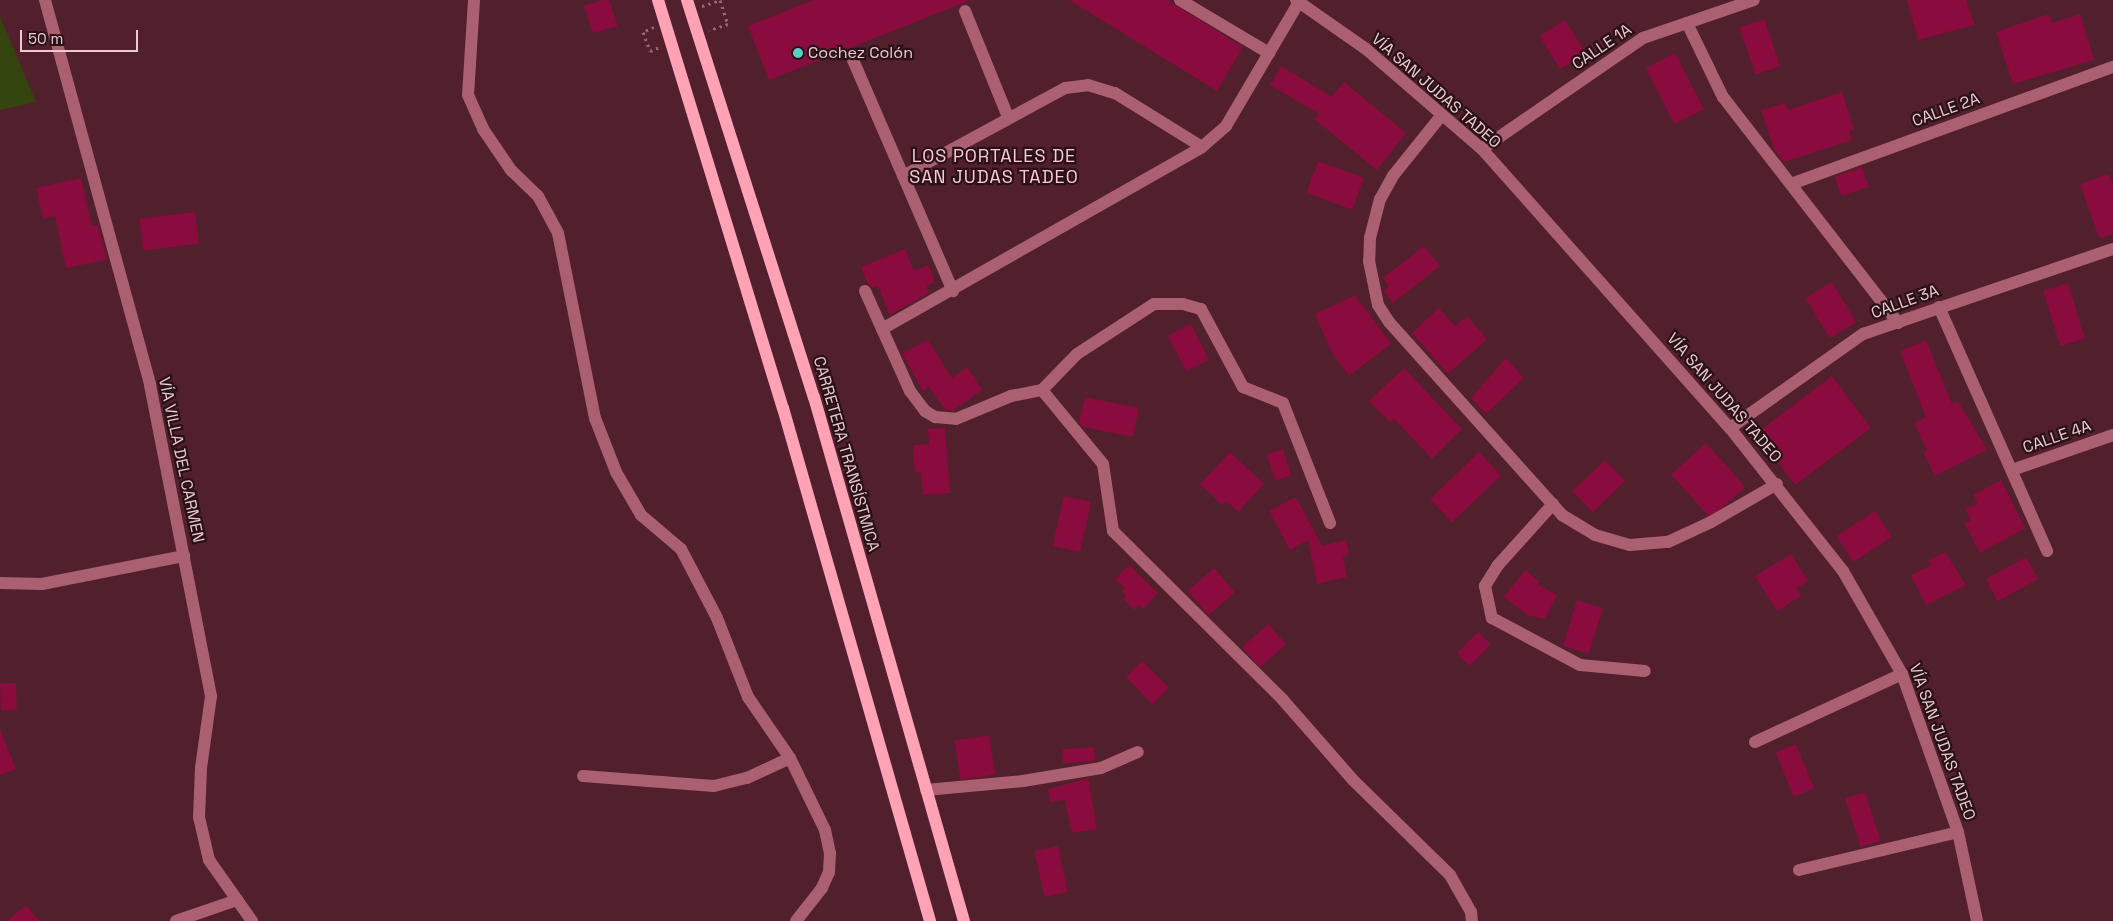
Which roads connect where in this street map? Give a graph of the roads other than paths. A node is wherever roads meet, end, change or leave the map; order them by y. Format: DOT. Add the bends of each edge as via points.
graph roads {
  1 [pos="45,0"];
  2 [pos="474,0"];
  3 [pos="658,0"];
  4 [pos="687,0"];
  5 [pos="1180,0"];
  6 [pos="1754,0"];
  7 [pos="1298,1"];
  8 [pos="965,11"];
  9 [pos="1687,23"];
  10 [pos="1269,53"];
  11 [pos="853,60"];
  12 [pos="2113,67"];
  13 [pos="1442,116"];
  14 [pos="1008,117"];
  15 [pos="1202,147"];
  16 [pos="1482,149"];
  17 [pos="904,176"];
  18 [pos="1791,184"];
  19 [pos="2113,249"];
  20 [pos="865,291"];
  21 [pos="953,291"];
  22 [pos="1939,307"];
  23 [pos="1898,323"];
  24 [pos="882,329"];
  25 [pos="1042,390"];
  26 [pos="1730,428"];
  27 [pos="2113,435"];
  28 [pos="2012,470"];
  29 [pos="1777,484"];
  30 [pos="1553,504"];
  31 [pos="1330,522"];
  32 [pos="2047,551"];
  33 [pos="184,556"];
  34 [pos="0,583"];
  35 [pos="1645,671"];
  36 [pos="1902,674"];
  37 [pos="1755,742"];
  38 [pos="1138,752"];
  39 [pos="790,758"];
  40 [pos="583,776"];
  41 [pos="926,790"];
  42 [pos="1958,832"];
  43 [pos="1799,870"];
  44 [pos="237,900"];
  45 [pos="176,921"];
  46 [pos="252,921"];
  47 [pos="796,921"];
  48 [pos="930,921"];
  49 [pos="964,921"];
  50 [pos="1472,921"];
  51 [pos="1976,921"];
  1 -- 33 [label="street, VÍA VILLA DEL CARMEN" via="150,385"];
  2 -- 39 [label="street" via="468,96 483,129 511,170 538,196 558,233 595,418 616,472 641,515 681,549 717,618 748,697"];
  3 -- 48 [label="main road" via="783,408"];
  4 -- 41 [label="main road, CARRETERA TRANSÍSTMICA" via="814,397"];
  5 -- 10 [label="street"];
  6 -- 9 [label="street, CALLE 1A"];
  7 -- 10 [label="street"];
  7 -- 13 [label="street, VÍA SAN JUDAS TADEO" via="1366,50"];
  8 -- 14 [label="street"];
  9 -- 16 [label="street, CALLE 1A" via="1643,38"];
  9 -- 18 [label="street" via="1723,97"];
  10 -- 15 [label="street" via="1226,126"];
  11 -- 17 [label="street"];
  12 -- 18 [label="street, CALLE 2A"];
  13 -- 16 [label="street, VÍA SAN JUDAS TADEO"];
  13 -- 30 [label="street" via="1393,176 1380,199 1370,238 1372,283 1378,305 1389,322"];
  14 -- 15 [label="street" via="1064,88 1088,85 1115,92"];
  14 -- 17 [label="street"];
  15 -- 21 [label="street"];
  16 -- 26 [label="street, VÍA SAN JUDAS TADEO"];
  17 -- 21 [label="street"];
  18 -- 23 [label="street"];
  19 -- 22 [label="street, CALLE 3A"];
  20 -- 24 [label="street"];
  21 -- 24 [label="street"];
  22 -- 23 [label="street, CALLE 3A"];
  22 -- 28 [label="street"];
  23 -- 26 [label="street, CALLE 3A" via="1863,334"];
  24 -- 25 [label="street" via="910,391 935,417 956,420 1011,396"];
  25 -- 31 [label="street" via="1077,354 1154,304 1183,304 1201,309 1243,387 1282,403"];
  25 -- 50 [label="street" via="1103,464 1113,530 1283,700 1353,780 1450,875 1471,912"];
  26 -- 29 [label="street, VÍA SAN JUDAS TADEO"];
  27 -- 28 [label="street, CALLE 4A"];
  28 -- 32 [label="street"];
  29 -- 30 [label="street" via="1711,522 1668,542 1630,545 1595,535 1562,515"];
  29 -- 36 [label="street, VÍA SAN JUDAS TADEO" via="1842,571"];
  30 -- 35 [label="street" via="1498,565 1485,586 1492,618 1580,665"];
  33 -- 34 [label="street" via="42,584"];
  33 -- 44 [label="street, VÍA VILLA DEL CARMEN" via="211,696 201,768 199,817 209,860"];
  36 -- 37 [label="street"];
  36 -- 42 [label="street, VÍA SAN JUDAS TADEO"];
  38 -- 41 [label="street" via="1101,768 1022,781"];
  39 -- 40 [label="street" via="747,778 714,786"];
  39 -- 47 [label="street" via="825,830 830,853 829,872 822,888"];
  41 -- 49 [label="main road, CARRETERA TRANSÍSTMICA"];
  42 -- 43 [label="street"];
  42 -- 51 [label="street, VÍA SAN JUDAS TADEO"];
  44 -- 45 [label="street"];
  44 -- 46 [label="street, VÍA VILLA DEL CARMEN"];
}
